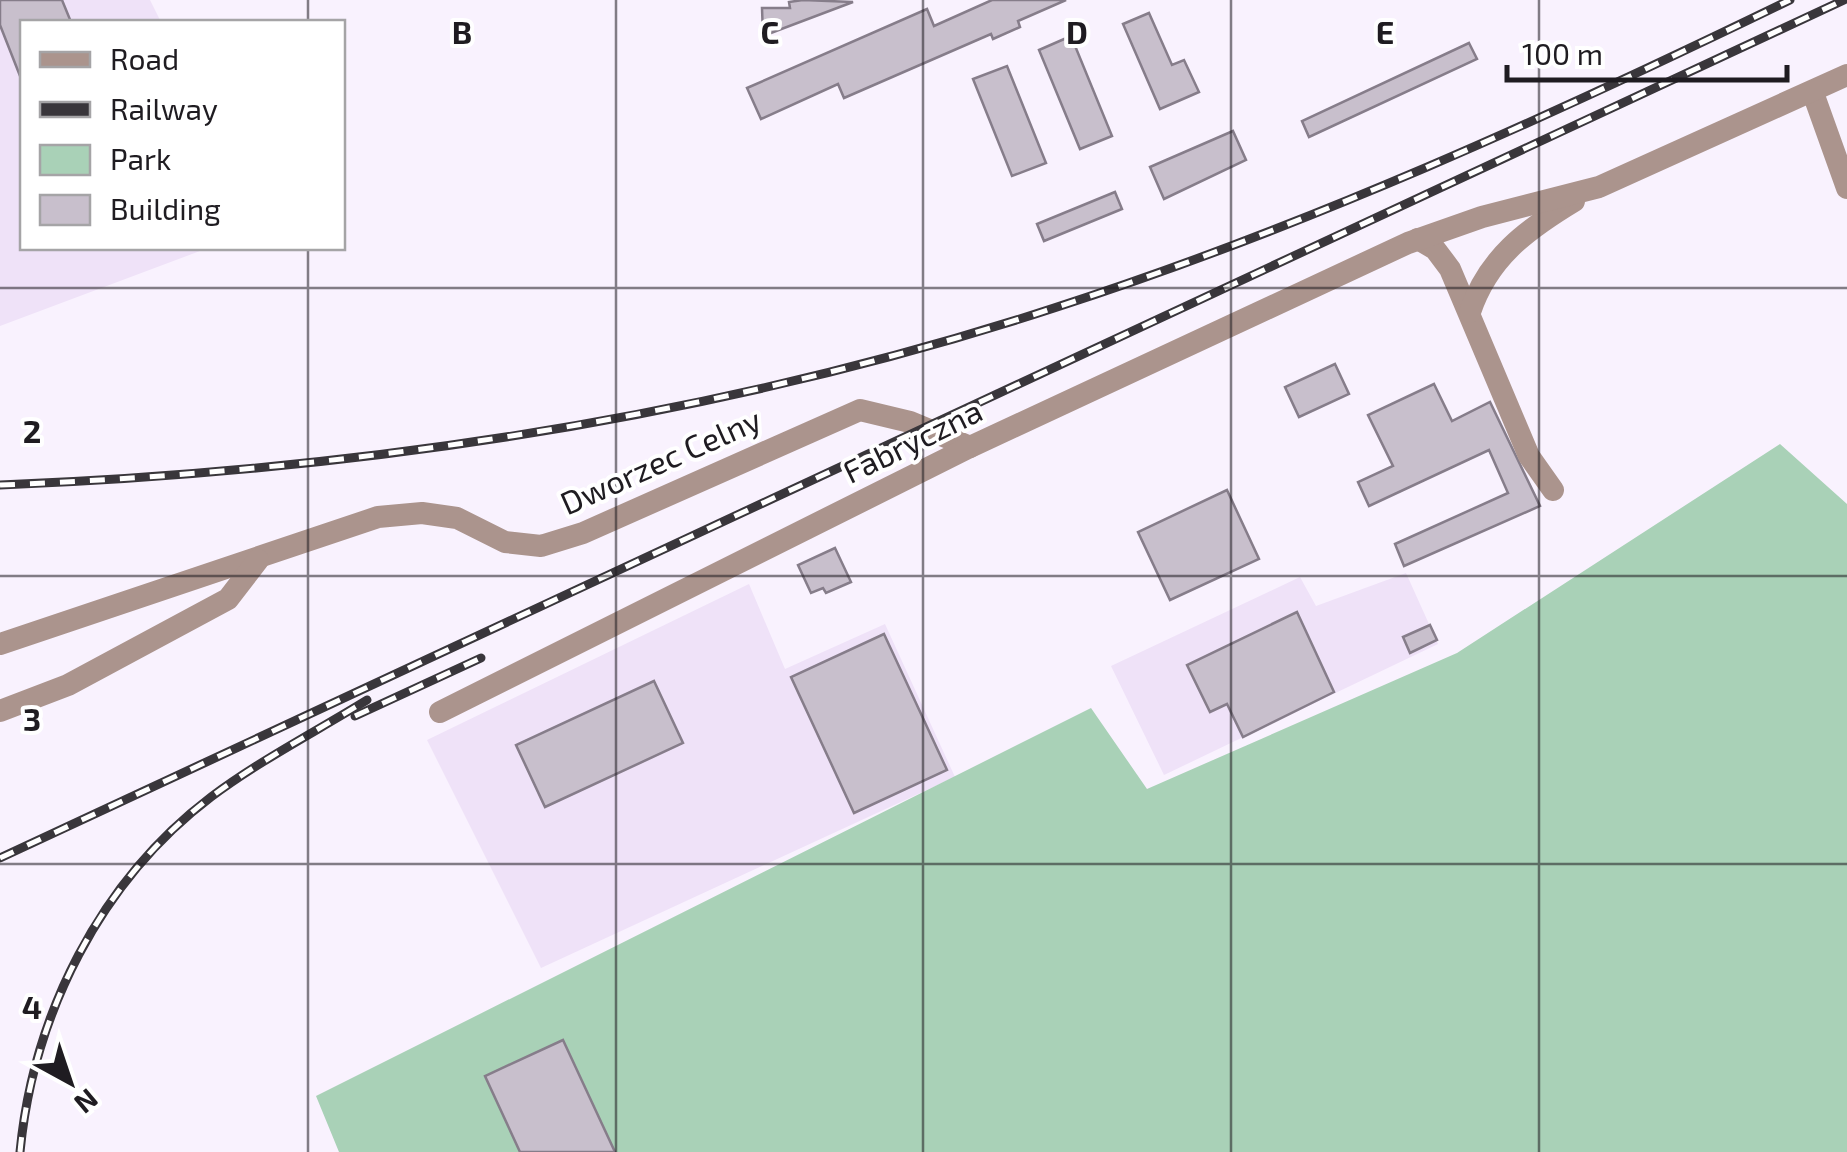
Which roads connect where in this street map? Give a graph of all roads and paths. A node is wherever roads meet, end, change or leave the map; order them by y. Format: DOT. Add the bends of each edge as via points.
graph roads {
  1 [pos="1847,75"];
  2 [pos="1812,93"];
  3 [pos="1599,187"];
  4 [pos="1847,188"];
  5 [pos="1418,239"];
  6 [pos="1470,312"];
  7 [pos="970,447"];
  8 [pos="1553,490"];
  9 [pos="258,560"];
  10 [pos="0,644"];
  11 [pos="0,711"];
  12 [pos="440,712"];
  1 -- 2 [label="street, Fabryczna"];
  2 -- 3 [label="street, Fabryczna"];
  2 -- 4 [label="street"];
  3 -- 5 [label="street, Fabryczna"];
  3 -- 6 [label="street, Fabryczna" via="1506,248"];
  5 -- 6 [label="street" via="1443,258"];
  5 -- 7 [label="street, Fabryczna"];
  6 -- 8 [label="street" via="1530,456"];
  7 -- 9 [label="street, Dworzec Celny" via="860,410 541,546 505,542 457,518 422,514 378,517"];
  7 -- 12 [label="street, Fabryczna"];
  9 -- 10 [label="street, Dworzec Celny"];
  9 -- 11 [label="street" via="228,598 68,685"];
}
